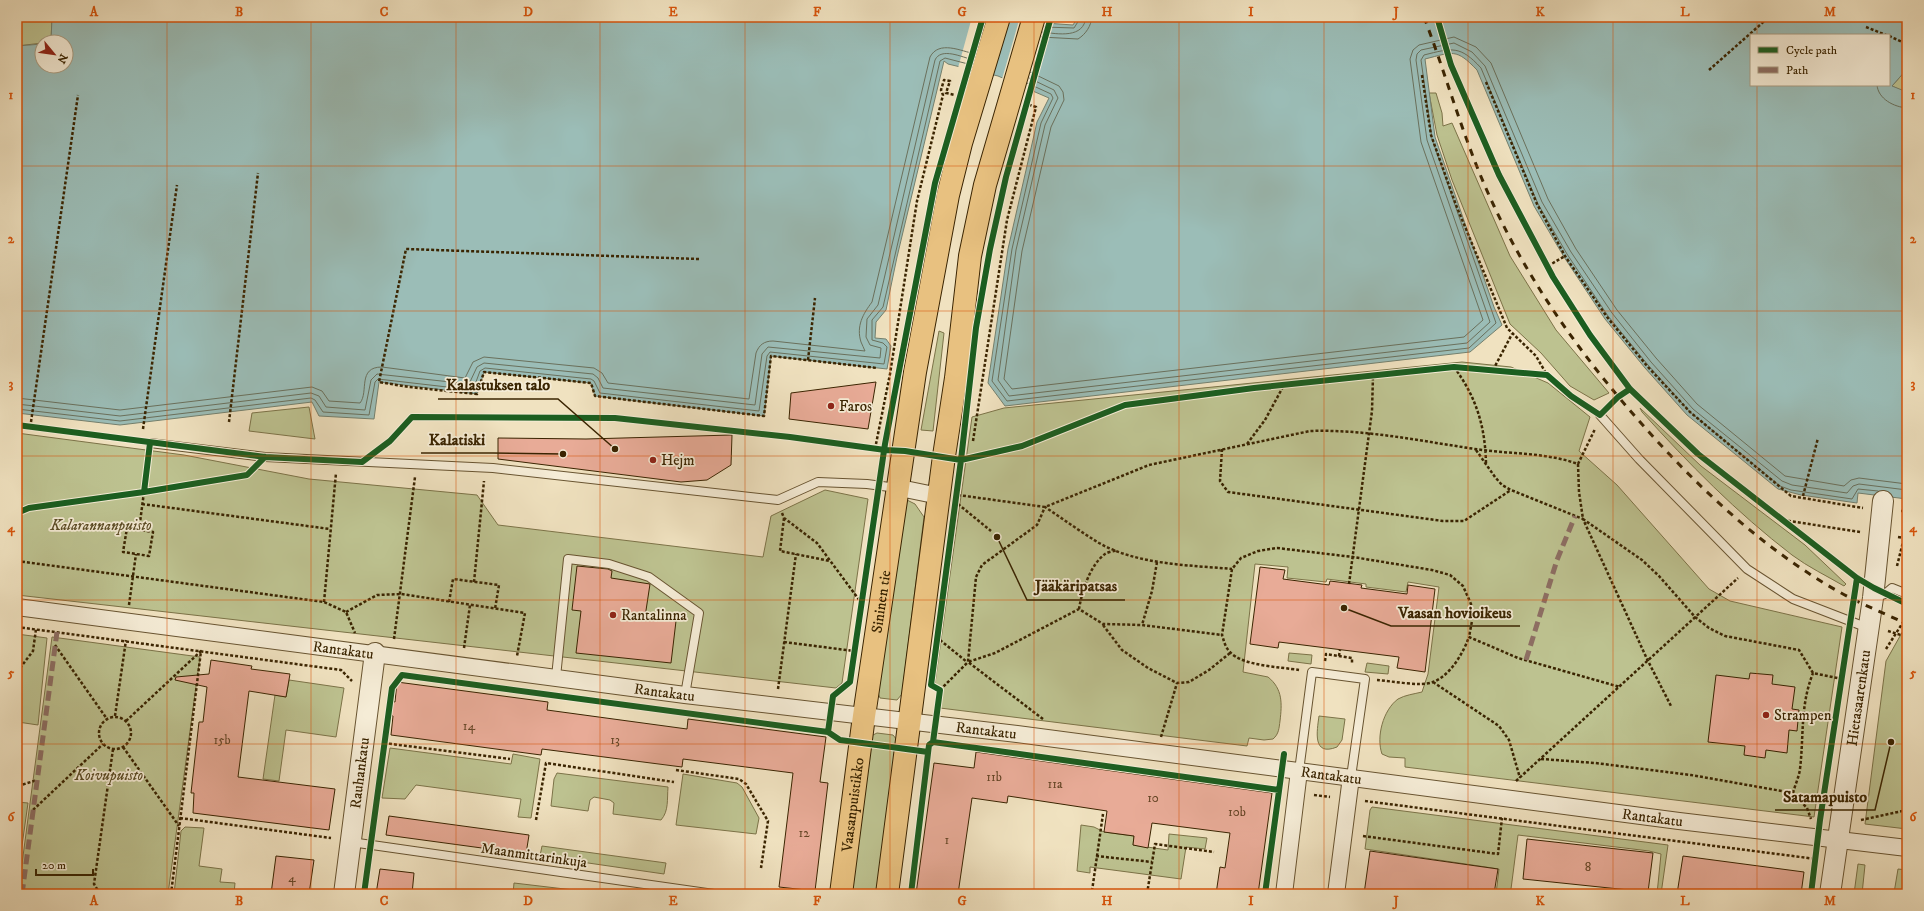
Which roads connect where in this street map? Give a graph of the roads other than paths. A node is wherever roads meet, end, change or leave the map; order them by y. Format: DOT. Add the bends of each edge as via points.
graph roads {
  1 [pos="999,17"];
  2 [pos="1034,17"];
  3 [pos="1600,415"];
  4 [pos="150,444"];
  5 [pos="900,488"];
  6 [pos="953,498"];
  7 [pos="1883,501"];
  8 [pos="1907,594"];
  9 [pos="1873,598"];
  10 [pos="17,607"];
  11 [pos="1868,628"];
  12 [pos="384,654"];
  13 [pos="556,677"];
  14 [pos="686,695"];
  15 [pos="864,716"];
  16 [pos="911,722"];
  17 [pos="1299,770"];
  18 [pos="1351,777"];
  19 [pos="1828,839"];
  20 [pos="342,840"];
  21 [pos="1907,848"];
  22 [pos="344,894"];
  23 [pos="714,894"];
  24 [pos="841,894"];
  25 [pos="887,894"];
  26 [pos="1284,894"];
  27 [pos="1336,894"];
  28 [pos="1830,894"];
  1 -- 5 [label="main road, Sininen tie" via="969,90 915,372"];
  2 -- 6 [label="main road" via="1024,103 985,185 970,256 956,378"];
  3 -- 11 [label="lane" via="1639,460 1747,569 1793,599"];
  4 -- 5 [label="lane" via="265,457 486,468 778,500 818,482"];
  5 -- 6 [label="street"];
  5 -- 15 [label="main road, Sininen tie"];
  6 -- 16 [label="main road"];
  7 -- 9 [label="street, Hietasaarenkatu"];
  8 -- 9 [label="lane" via="1892,588 1885,594"];
  9 -- 11 [label="street, Hietasaarenkatu"];
  10 -- 12 [label="street, Rantakatu"];
  11 -- 19 [label="street, Hietasaarenkatu" via="1840,818"];
  12 -- 13 [label="street, Rantakatu"];
  12 -- 20 [label="street, Rauhankatu" via="371,686"];
  13 -- 14 [label="street, Rantakatu"];
  13 -- 14 [label="lane" via="568,559 609,564 649,577 699,613"];
  14 -- 15 [label="street, Rantakatu"];
  15 -- 16 [label="street, Rantakatu"];
  15 -- 24 [label="main road, Vaasanpuistikko"];
  16 -- 17 [label="street, Rantakatu"];
  16 -- 25 [label="main road"];
  17 -- 18 [label="street, Rantakatu"];
  17 -- 18 [label="lane" via="1312,672 1366,679"];
  17 -- 26 [label="street"];
  18 -- 19 [label="street, Rantakatu"];
  18 -- 27 [label="street"];
  19 -- 21 [label="street, Rantakatu"];
  19 -- 28 [label="street, Hietasaarenkatu"];
  20 -- 22 [label="street, Rauhankatu"];
  20 -- 23 [label="lane, Maanmittarinkuja"];
}
